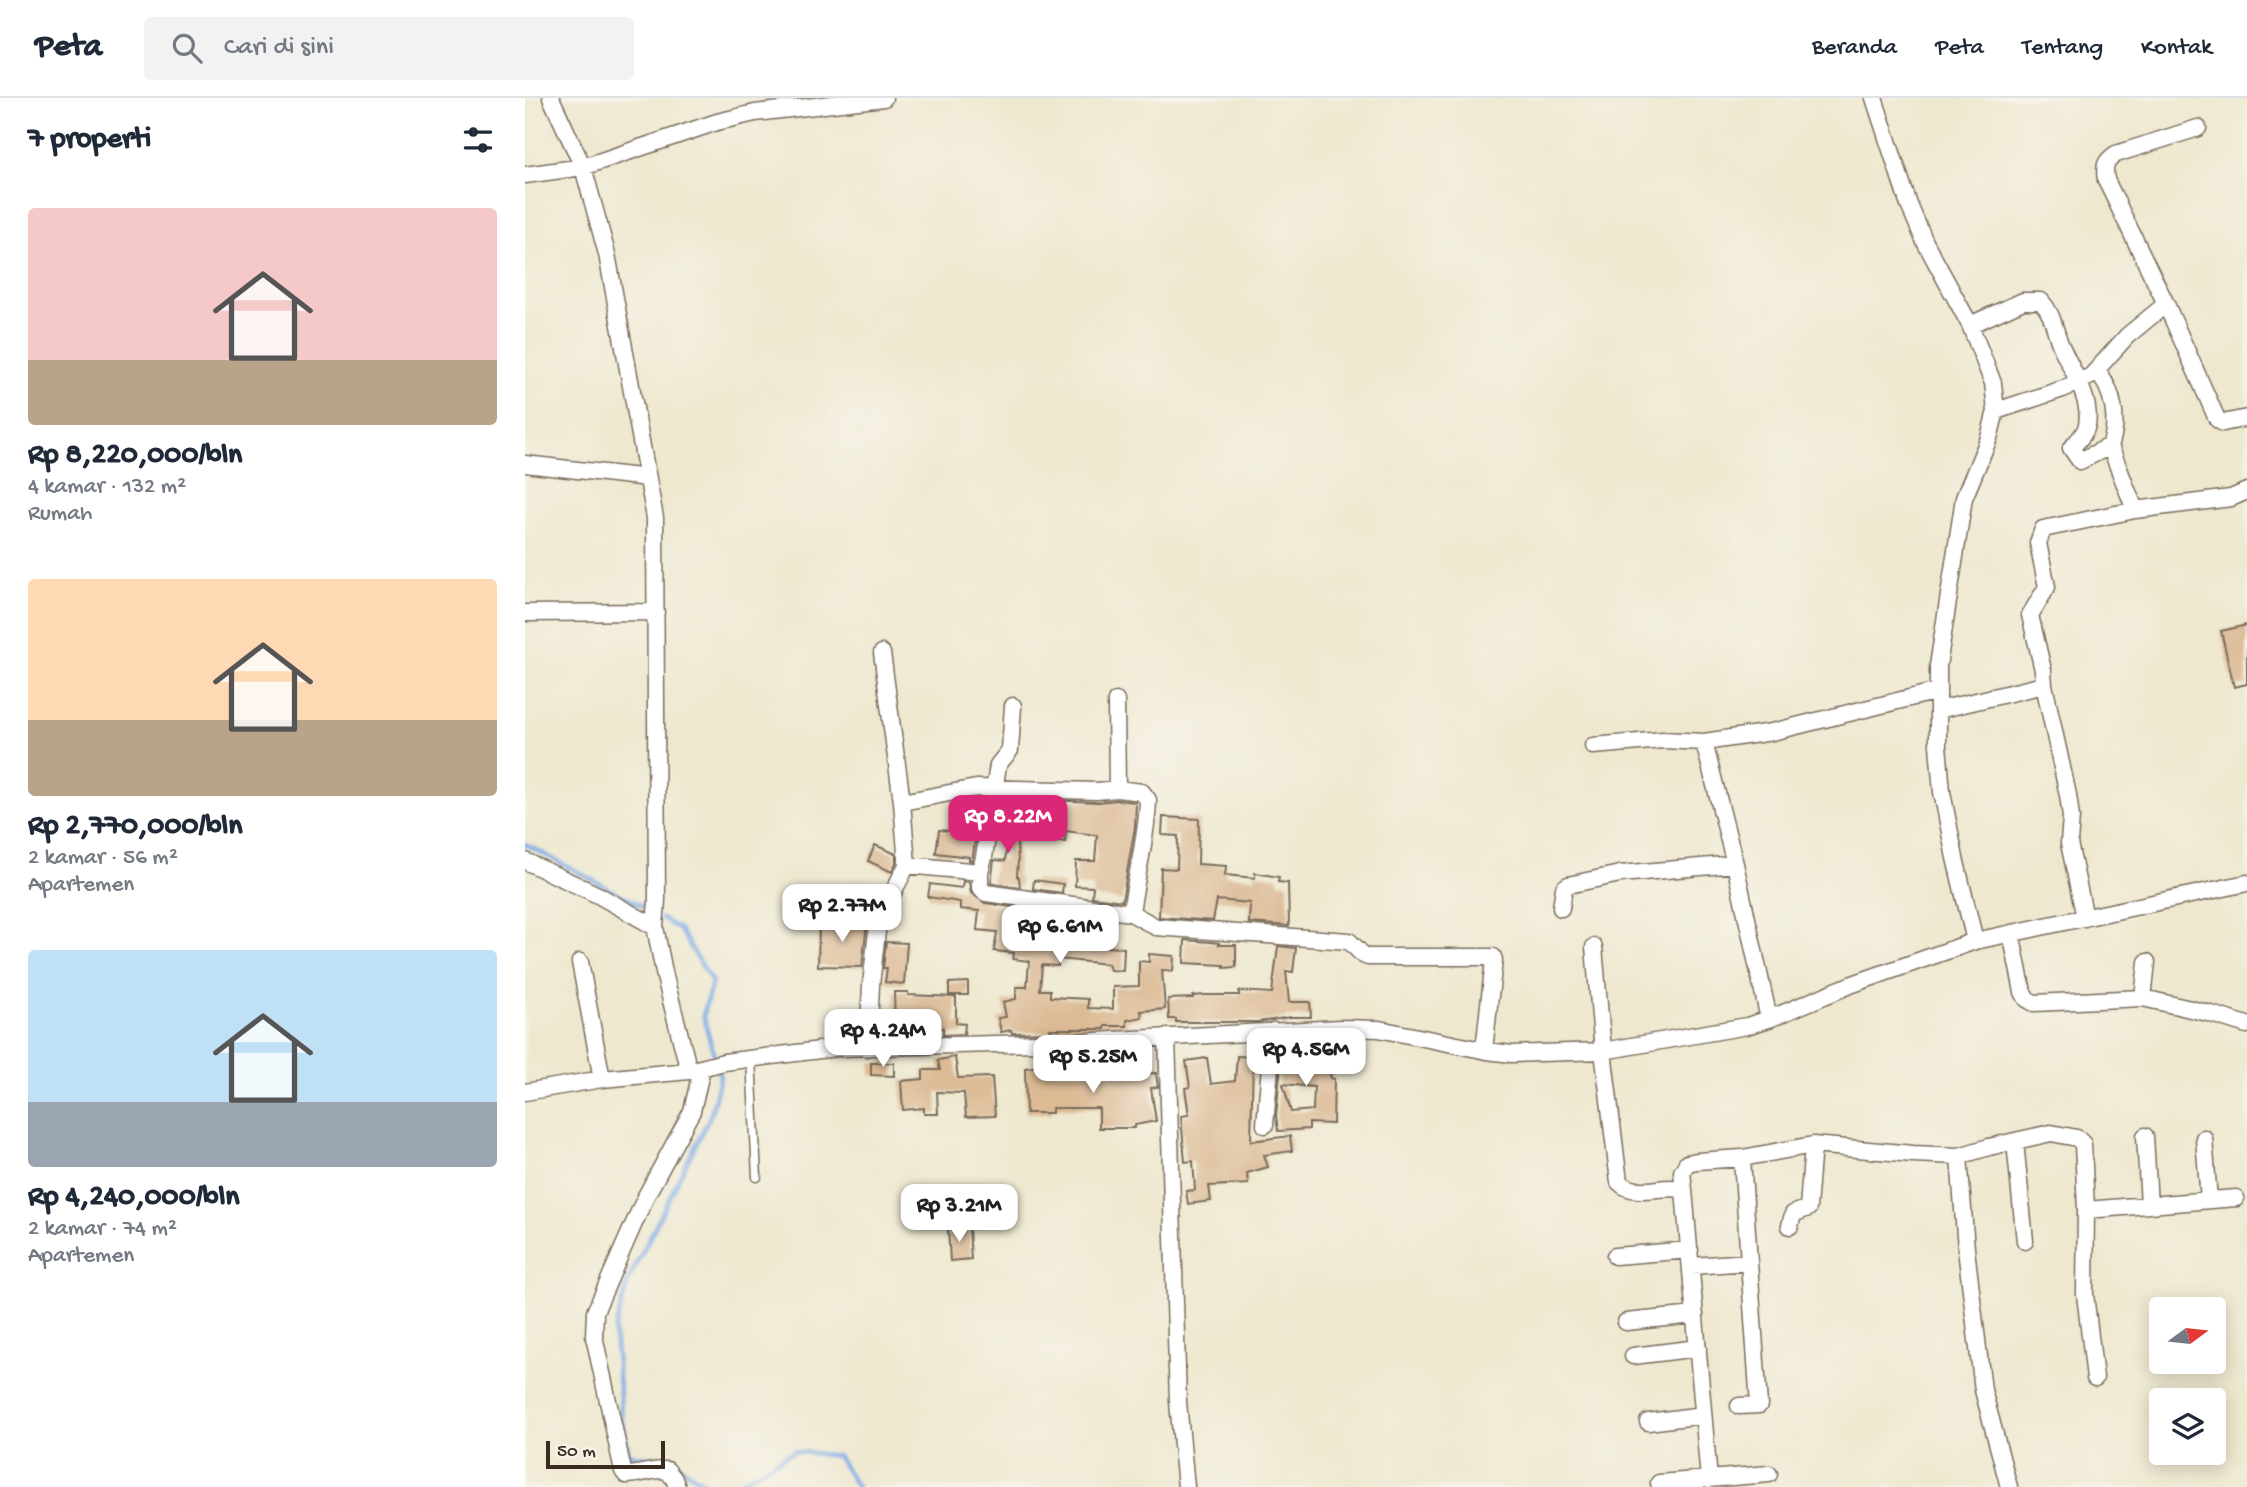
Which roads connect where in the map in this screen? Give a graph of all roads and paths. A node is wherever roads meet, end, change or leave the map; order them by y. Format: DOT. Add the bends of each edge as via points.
graph roads {
  1 [pos="551,98"];
  2 [pos="884,98"];
  3 [pos="1874,98"];
  4 [pos="843,100"];
  5 [pos="2198,128"];
  6 [pos="583,167"];
  7 [pos="525,174"];
  8 [pos="2166,304"];
  9 [pos="1969,325"];
  10 [pos="2096,371"];
  11 [pos="2078,382"];
  12 [pos="1996,411"];
  13 [pos="2247,418"];
  14 [pos="2110,446"];
  15 [pos="525,464"];
  16 [pos="648,478"];
  17 [pos="2247,491"];
  18 [pos="2135,510"];
  19 [pos="656,611"];
  20 [pos="525,613"];
  21 [pos="882,653"];
  22 [pos="2044,685"];
  23 [pos="1938,691"];
  24 [pos="1116,701"];
  25 [pos="1013,706"];
  26 [pos="1938,710"];
  27 [pos="1704,742"];
  28 [pos="1593,746"];
  29 [pos="995,788"];
  30 [pos="1118,789"];
  31 [pos="902,802"];
  32 [pos="525,861"];
  33 [pos="1735,864"];
  34 [pos="907,865"];
  35 [pos="980,873"];
  36 [pos="2247,883"];
  37 [pos="1562,908"];
  38 [pos="1131,913"];
  39 [pos="2085,918"];
  40 [pos="655,925"];
  41 [pos="2011,933"];
  42 [pos="1975,941"];
  43 [pos="1594,947"];
  44 [pos="580,962"];
  45 [pos="2147,962"];
  46 [pos="2143,998"];
  47 [pos="1769,1019"];
  48 [pos="2247,1025"];
  49 [pos="1273,1031"];
  50 [pos="1167,1037"];
  51 [pos="869,1048"];
  52 [pos="1484,1050"];
  53 [pos="1603,1051"];
  54 [pos="751,1058"];
  55 [pos="707,1067"];
  56 [pos="602,1079"];
  57 [pos="525,1092"];
  58 [pos="1265,1125"];
  59 [pos="2145,1136"];
  60 [pos="2204,1138"];
  61 [pos="2015,1142"];
  62 [pos="1813,1145"];
  63 [pos="1959,1156"];
  64 [pos="1742,1158"];
  65 [pos="757,1177"];
  66 [pos="1684,1190"];
  67 [pos="2236,1198"];
  68 [pos="2209,1200"];
  69 [pos="2148,1205"];
  70 [pos="2086,1210"];
  71 [pos="1790,1226"];
  72 [pos="2025,1241"];
  73 [pos="1615,1256"];
  74 [pos="1691,1258"];
  75 [pos="1749,1262"];
  76 [pos="1696,1315"];
  77 [pos="1626,1322"];
  78 [pos="1698,1348"];
  79 [pos="1633,1356"];
  80 [pos="2095,1378"];
  81 [pos="1739,1406"];
  82 [pos="1703,1415"];
  83 [pos="1649,1422"];
  84 [pos="1769,1474"];
  85 [pos="1709,1480"];
  86 [pos="1659,1483"];
  87 [pos="677,1487"];
  88 [pos="1186,1487"];
  89 [pos="2009,1487"];
  1 -- 6 [label="street"];
  2 -- 4 [label="street"];
  3 -- 9 [label="street" via="1909,205"];
  4 -- 6 [label="street" via="717,122"];
  5 -- 8 [label="street" via="2116,154 2104,167 2106,180"];
  6 -- 7 [label="street"];
  6 -- 16 [label="street" via="607,254"];
  8 -- 10 [label="street" via="2127,336"];
  8 -- 13 [label="street" via="2217,418 2223,423"];
  9 -- 11 [label="street" via="2023,302 2041,301 2051,311"];
  9 -- 12 [label="street" via="1993,383"];
  10 -- 11 [label="street"];
  10 -- 14 [label="street" via="2105,380 2115,416"];
  11 -- 12 [label="street"];
  11 -- 14 [label="street" via="2087,426 2071,448 2080,461"];
  12 -- 23 [label="street" via="1964,498"];
  14 -- 18 [label="street"];
  15 -- 16 [label="street"];
  16 -- 19 [label="street" via="655,518"];
  17 -- 18 [label="street" via="2231,498"];
  18 -- 22 [label="street" via="2043,529 2038,543 2047,590 2030,615"];
  19 -- 20 [label="street"];
  19 -- 40 [label="street"];
  21 -- 31 [label="street"];
  22 -- 26 [label="street"];
  22 -- 39 [label="street" via="2068,795 2069,844"];
  23 -- 26 [label="street"];
  23 -- 27 [label="street" via="1772,732"];
  24 -- 30 [label="street"];
  25 -- 29 [label="street" via="1010,750 998,765"];
  26 -- 42 [label="street" via="1942,792"];
  27 -- 28 [label="street"];
  27 -- 33 [label="street"];
  29 -- 30 [label="street"];
  29 -- 31 [label="street"];
  29 -- 35 [label="street"];
  30 -- 38 [label="street" via="1142,792 1148,800"];
  31 -- 34 [label="street"];
  32 -- 40 [label="street"];
  33 -- 37 [label="street" via="1621,874 1568,885"];
  33 -- 47 [label="street"];
  34 -- 35 [label="street"];
  34 -- 51 [label="street" via="878,922"];
  35 -- 38 [label="street" via="980,888 986,893"];
  36 -- 39 [label="street"];
  38 -- 52 [label="street" via="1156,927 1349,941 1365,956 1493,957"];
  39 -- 41 [label="street"];
  40 -- 55 [label="street" via="665,977"];
  41 -- 42 [label="street"];
  41 -- 46 [label="street" via="2023,992 2034,1003"];
  42 -- 47 [label="street"];
  43 -- 53 [label="street"];
  44 -- 56 [label="street"];
  45 -- 46 [label="street"];
  46 -- 48 [label="street"];
  47 -- 53 [label="street"];
  49 -- 50 [label="street"];
  49 -- 52 [label="street" via="1379,1029"];
  49 -- 58 [label="street"];
  50 -- 51 [label="street"];
  50 -- 88 [label="street" via="1178,1402"];
  51 -- 54 [label="street"];
  52 -- 53 [label="street" via="1512,1054"];
  53 -- 66 [label="street" via="1619,1182 1632,1190"];
  54 -- 55 [label="street"];
  54 -- 65 [label="lane"];
  55 -- 56 [label="street"];
  55 -- 87 [label="street" via="692,1111 646,1196 594,1312 594,1336 623,1471 626,1475 667,1471"];
  56 -- 57 [label="street"];
  59 -- 69 [label="street"];
  60 -- 68 [label="street"];
  61 -- 63 [label="street"];
  61 -- 70 [label="street" via="2051,1133 2077,1138 2083,1144"];
  61 -- 72 [label="street"];
  62 -- 63 [label="street"];
  62 -- 64 [label="street"];
  62 -- 71 [label="street" via="1808,1208 1793,1214"];
  63 -- 89 [label="street" via="1983,1390"];
  64 -- 66 [label="street" via="1687,1163 1682,1172"];
  64 -- 75 [label="street"];
  66 -- 74 [label="street"];
  67 -- 68 [label="street"];
  68 -- 69 [label="street"];
  69 -- 70 [label="street"];
  70 -- 80 [label="street" via="2085,1294"];
  73 -- 74 [label="street"];
  74 -- 75 [label="street"];
  74 -- 76 [label="street"];
  75 -- 81 [label="street" via="1759,1405"];
  76 -- 77 [label="street"];
  76 -- 78 [label="street"];
  78 -- 79 [label="street"];
  78 -- 82 [label="street"];
  82 -- 83 [label="street"];
  82 -- 85 [label="street"];
  84 -- 85 [label="street"];
  85 -- 86 [label="street"];
}
